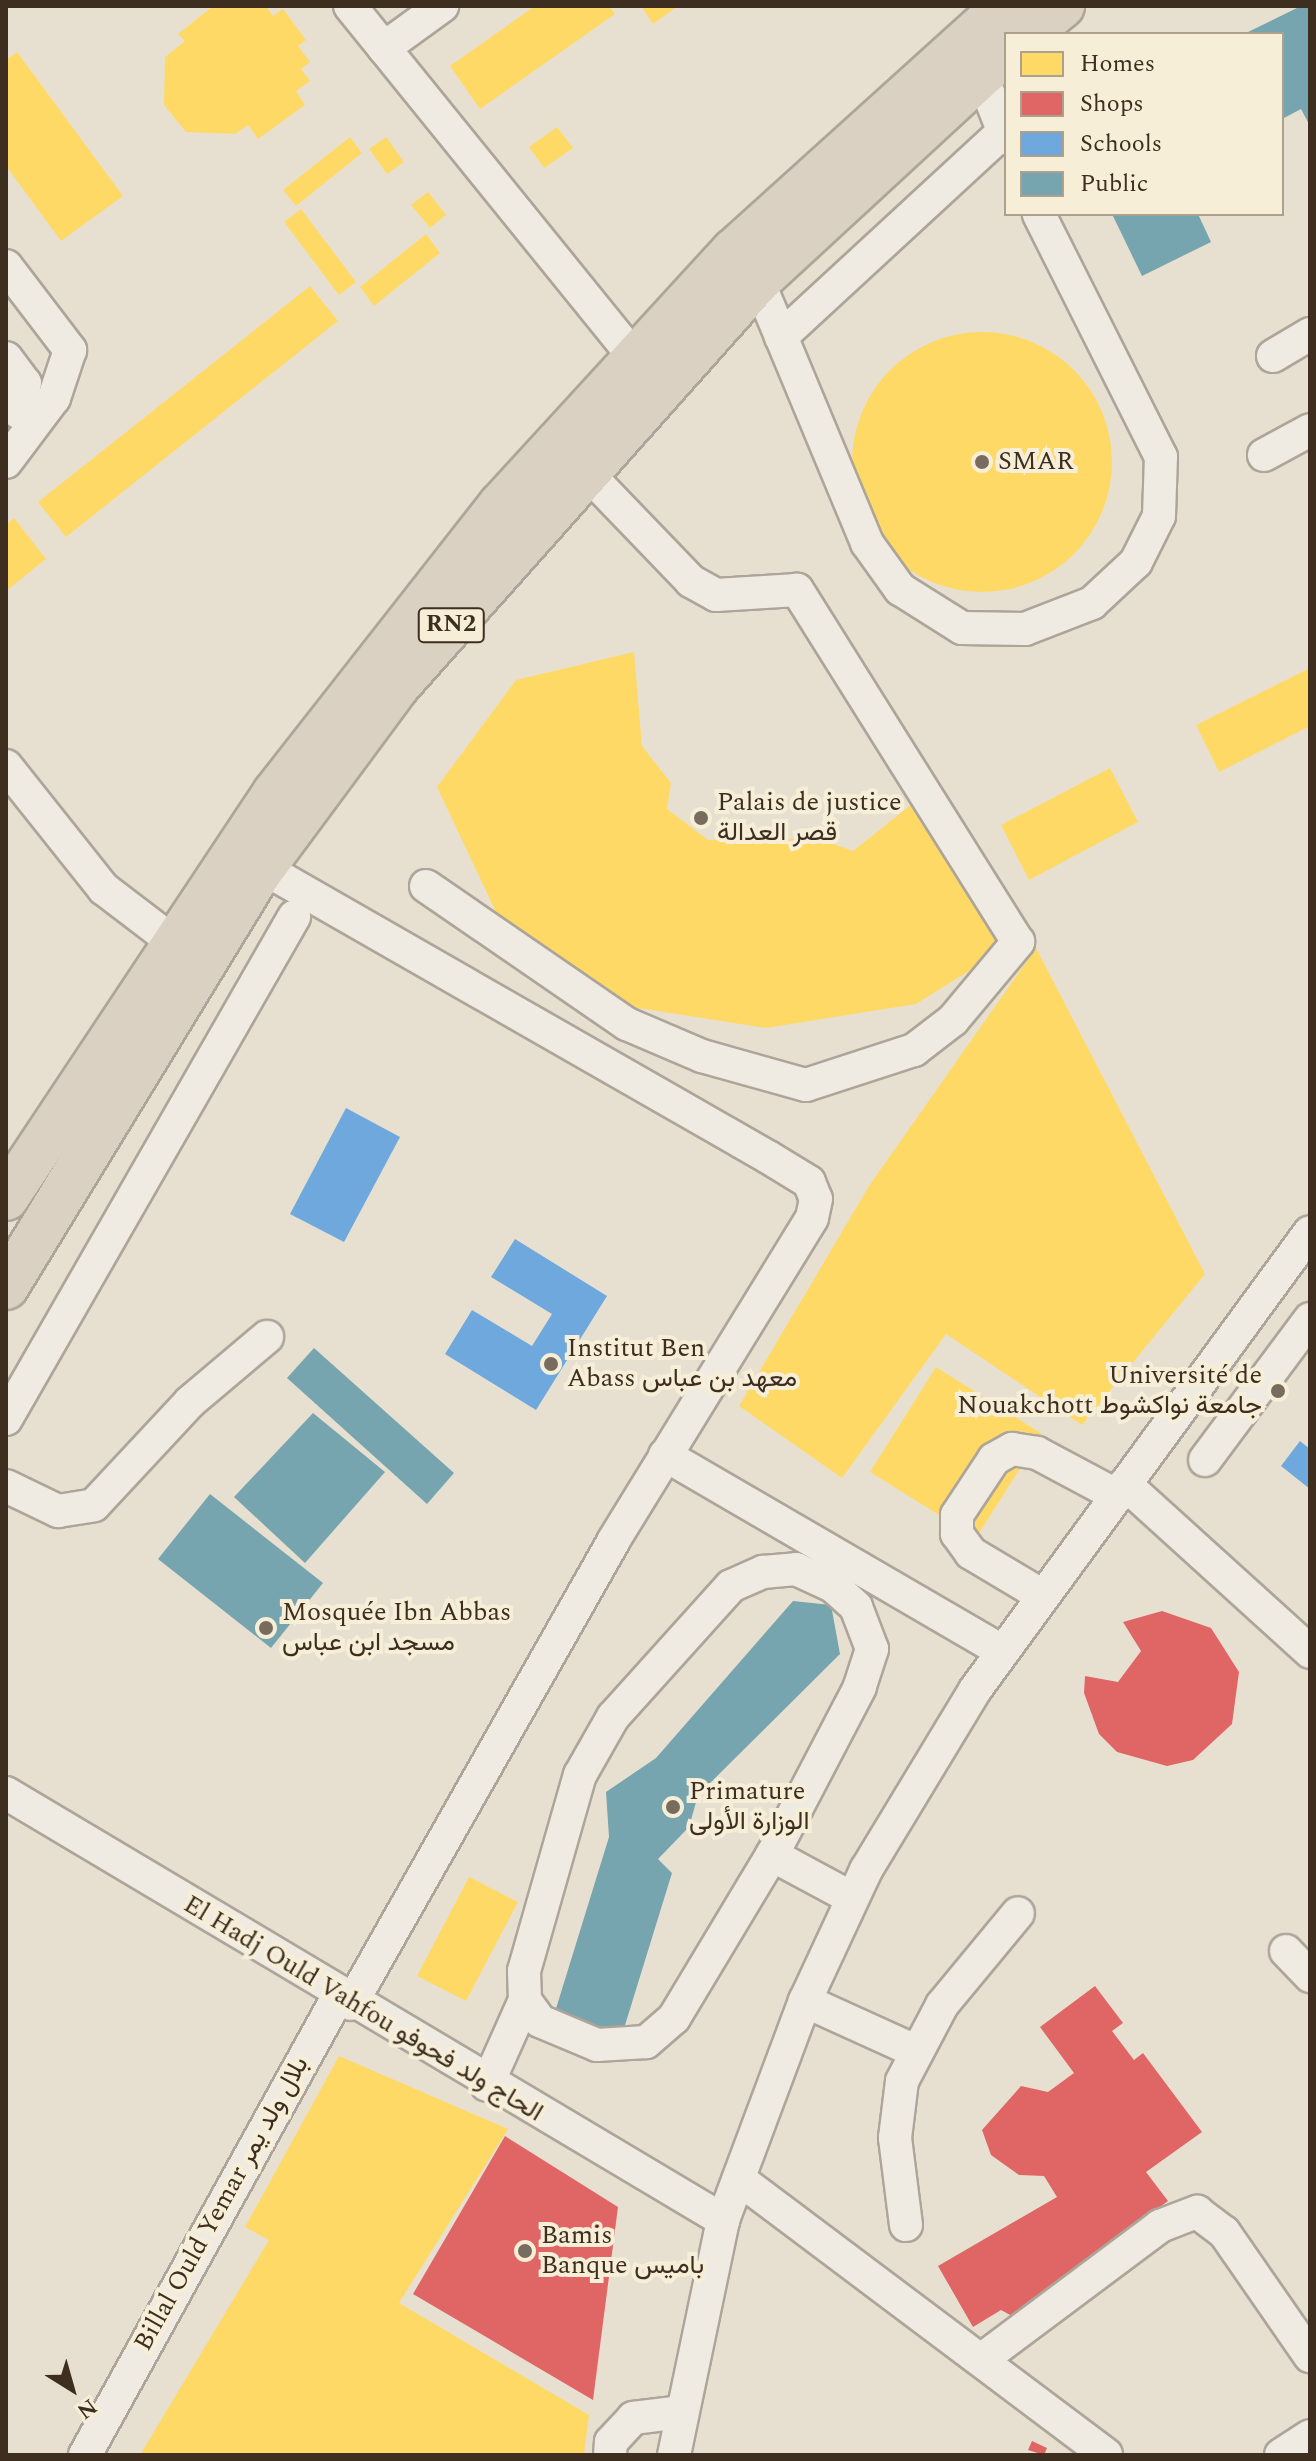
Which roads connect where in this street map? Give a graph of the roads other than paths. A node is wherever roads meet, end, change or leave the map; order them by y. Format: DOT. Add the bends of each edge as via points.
graph roads {
  1 [pos="350,6"];
  2 [pos="442,6"];
  3 [pos="1005,6"];
  4 [pos="1062,6"];
  5 [pos="1030,32"];
  6 [pos="384,48"];
  7 [pos="994,63"];
  8 [pos="1004,128"];
  9 [pos="1004,136"];
  10 [pos="1040,216"];
  11 [pos="6,266"];
  12 [pos="758,281"];
  13 [pos="1310,334"];
  14 [pos="781,337"];
  15 [pos="633,356"];
  16 [pos="1273,356"];
  17 [pos="6,358"];
  18 [pos="54,398"];
  19 [pos="13,415"];
  20 [pos="1310,430"];
  21 [pos="1264,455"];
  22 [pos="6,462"];
  23 [pos="585,471"];
  24 [pos="6,766"];
  25 [pos="248,860"];
  26 [pos="426,886"];
  27 [pos="294,917"];
  28 [pos="188,953"];
  29 [pos="78,1162"];
  30 [pos="18,1163"];
  31 [pos="6,1198"];
  32 [pos="1310,1232"];
  33 [pos="6,1287"];
  34 [pos="1310,1319"];
  35 [pos="267,1337"];
  36 [pos="1230,1340"];
  37 [pos="1271,1372"];
  38 [pos="6,1419"];
  39 [pos="665,1455"];
  40 [pos="1205,1460"];
  41 [pos="6,1486"];
  42 [pos="1120,1489"];
  43 [pos="1043,1596"];
  44 [pos="1002,1651"];
  45 [pos="1310,1652"];
  46 [pos="6,1793"];
  47 [pos="772,1855"];
  48 [pos="852,1898"];
  49 [pos="1018,1913"];
  50 [pos="1286,1951"];
  51 [pos="1310,1976"];
  52 [pos="345,2000"];
  53 [pos="525,2000"];
  54 [pos="805,2001"];
  55 [pos="915,2051"];
  56 [pos="487,2085"];
  57 [pos="739,2179"];
  58 [pos="723,2220"];
  59 [pos="906,2225"];
  60 [pos="1310,2356"];
  61 [pos="981,2360"];
  62 [pos="681,2412"];
  63 [pos="1310,2436"];
  64 [pos="85,2455"];
  65 [pos="610,2455"];
  66 [pos="674,2455"];
  67 [pos="1106,2455"];
  68 [pos="1281,2455"];
  1 -- 6 [label="street"];
  2 -- 6 [label="street"];
  3 -- 15 [label="highway, RN2" via="847,142"];
  4 -- 5 [label="highway"];
  6 -- 15 [label="street"];
  7 -- 8 [label="street"];
  7 -- 12 [label="highway, RN2"];
  9 -- 14 [label="street"];
  10 -- 14 [label="street" via="1161,457 1159,516 1136,562 1092,603 1025,629 962,628 900,589 867,543"];
  11 -- 18 [label="street" via="70,350"];
  12 -- 14 [label="street"];
  12 -- 23 [label="highway, RN2"];
  13 -- 16 [label="street"];
  15 -- 25 [label="highway, RN2" via="369,667"];
  17 -- 19 [label="street" via="25,383"];
  18 -- 19 [label="street"];
  18 -- 22 [label="street"];
  20 -- 21 [label="street"];
  23 -- 25 [label="highway, RN2"];
  23 -- 26 [label="street" via="691,581 716,595 797,590 1018,942 990,981 914,1050 806,1085 702,1056 627,1024"];
  24 -- 28 [label="street" via="104,889"];
  25 -- 28 [label="highway, RN2"];
  25 -- 39 [label="street, Billal Ould Yemar بلال ولد يمر" via="809,1182 816,1199 812,1218"];
  27 -- 38 [label="street"];
  28 -- 29 [label="highway, RN2"];
  28 -- 30 [label="highway, RN2"];
  29 -- 30 [label="street"];
  29 -- 33 [label="highway, RN2"];
  30 -- 31 [label="highway, RN2"];
  32 -- 36 [label="street"];
  34 -- 37 [label="street"];
  35 -- 41 [label="street" via="190,1402 94,1505 58,1511"];
  36 -- 37 [label="street"];
  36 -- 42 [label="street"];
  37 -- 40 [label="street"];
  39 -- 44 [label="street"];
  39 -- 52 [label="street, Billal Ould Yemar بلال ولد يمر"];
  42 -- 43 [label="street"];
  42 -- 43 [label="street" via="1037,1453 1012,1449 994,1459 957,1515 957,1534 971,1553"];
  42 -- 45 [label="street"];
  43 -- 44 [label="street"];
  44 -- 48 [label="street" via="900,1807"];
  46 -- 52 [label="street, El Hadj Ould Vahfou الحاج ولد فحوفو"];
  47 -- 48 [label="street"];
  47 -- 53 [label="street" via="674,2018 646,2042 597,2045 540,2021"];
  47 -- 53 [label="street" via="860,1687 872,1649 856,1607 796,1569 763,1572 731,1586 613,1717 580,1775 524,1971"];
  48 -- 54 [label="street"];
  49 -- 55 [label="street" via="942,2005"];
  50 -- 51 [label="street"];
  52 -- 56 [label="street, El Hadj Ould Vahfou الحاج ولد فحوفو"];
  52 -- 64 [label="street, Billal Ould Yemar بلال ولد يمر"];
  53 -- 56 [label="street"];
  54 -- 55 [label="street"];
  54 -- 57 [label="street"];
  55 -- 59 [label="street" via="902,2081 895,2138"];
  56 -- 58 [label="street, El Hadj Ould Vahfou الحاج ولد فحوفو"];
  57 -- 58 [label="street"];
  57 -- 61 [label="street"];
  58 -- 62 [label="street"];
  60 -- 61 [label="street" via="1224,2232 1197,2212 1160,2226"];
  61 -- 67 [label="street"];
  62 -- 65 [label="street" via="633,2418 611,2442"];
  62 -- 66 [label="street"];
  63 -- 68 [label="street"];
}
